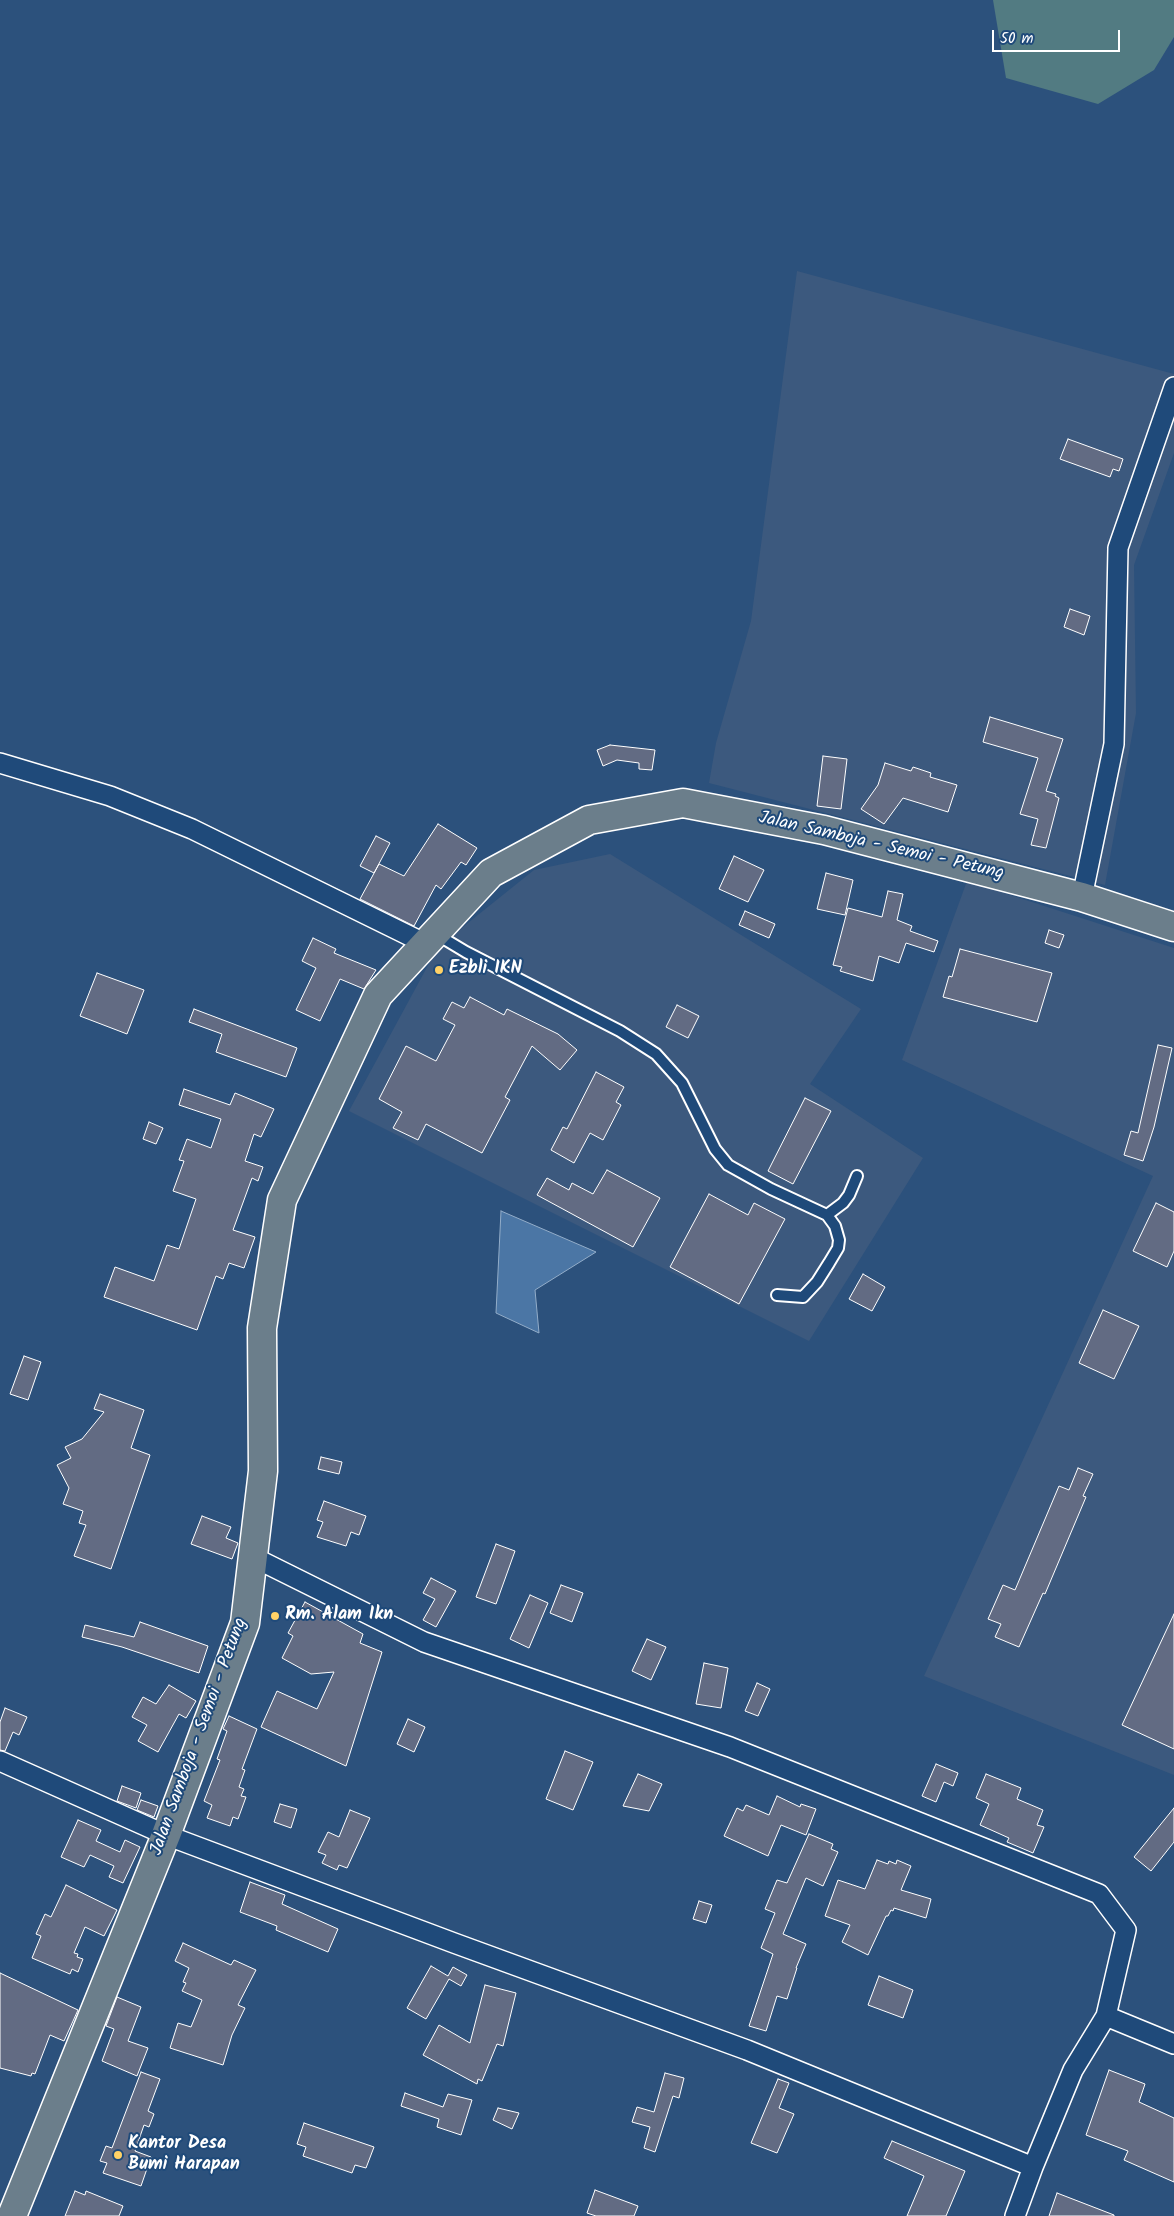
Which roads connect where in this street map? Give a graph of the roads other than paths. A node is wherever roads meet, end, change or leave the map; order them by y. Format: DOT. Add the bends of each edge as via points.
graph roads {
  1 [pos="1174,387"];
  2 [pos="0,764"];
  3 [pos="1082,897"];
  4 [pos="1174,927"];
  5 [pos="431,938"];
  6 [pos="857,1176"];
  7 [pos="827,1215"];
  8 [pos="777,1296"];
  9 [pos="253,1557"];
  10 [pos="0,1760"];
  11 [pos="166,1835"];
  12 [pos="1106,2016"];
  13 [pos="1174,2044"];
  14 [pos="1033,2167"];
  15 [pos="12,2216"];
  16 [pos="1015,2216"];
  1 -- 3 [label="street" via="1118,548 1114,744"];
  2 -- 5 [label="street" via="110,796 192,829"];
  3 -- 4 [label="highway, Jalan Samboja - Semoi - Petung"];
  3 -- 5 [label="highway, Jalan Samboja - Semoi - Petung" via="824,830 683,804 590,820 491,873"];
  5 -- 7 [label="lane" via="466,952 620,1031 656,1054 682,1083 715,1150 728,1165"];
  5 -- 9 [label="highway, Jalan Samboja - Semoi - Petung" via="378,995 282,1200 262,1328 264,1471"];
  6 -- 7 [label="lane" via="843,1203"];
  7 -- 8 [label="lane" via="839,1240 825,1270 803,1297"];
  9 -- 11 [label="highway, Jalan Samboja - Semoi - Petung" via="245,1623"];
  9 -- 12 [label="street" via="424,1642 730,1747 1100,1894 1126,1930"];
  10 -- 11 [label="street"];
  11 -- 14 [label="street" via="747,2050"];
  11 -- 15 [label="highway, Jalan Samboja - Semoi - Petung"];
  12 -- 13 [label="street"];
  12 -- 14 [label="street" via="1073,2070"];
  14 -- 16 [label="street"];
}
